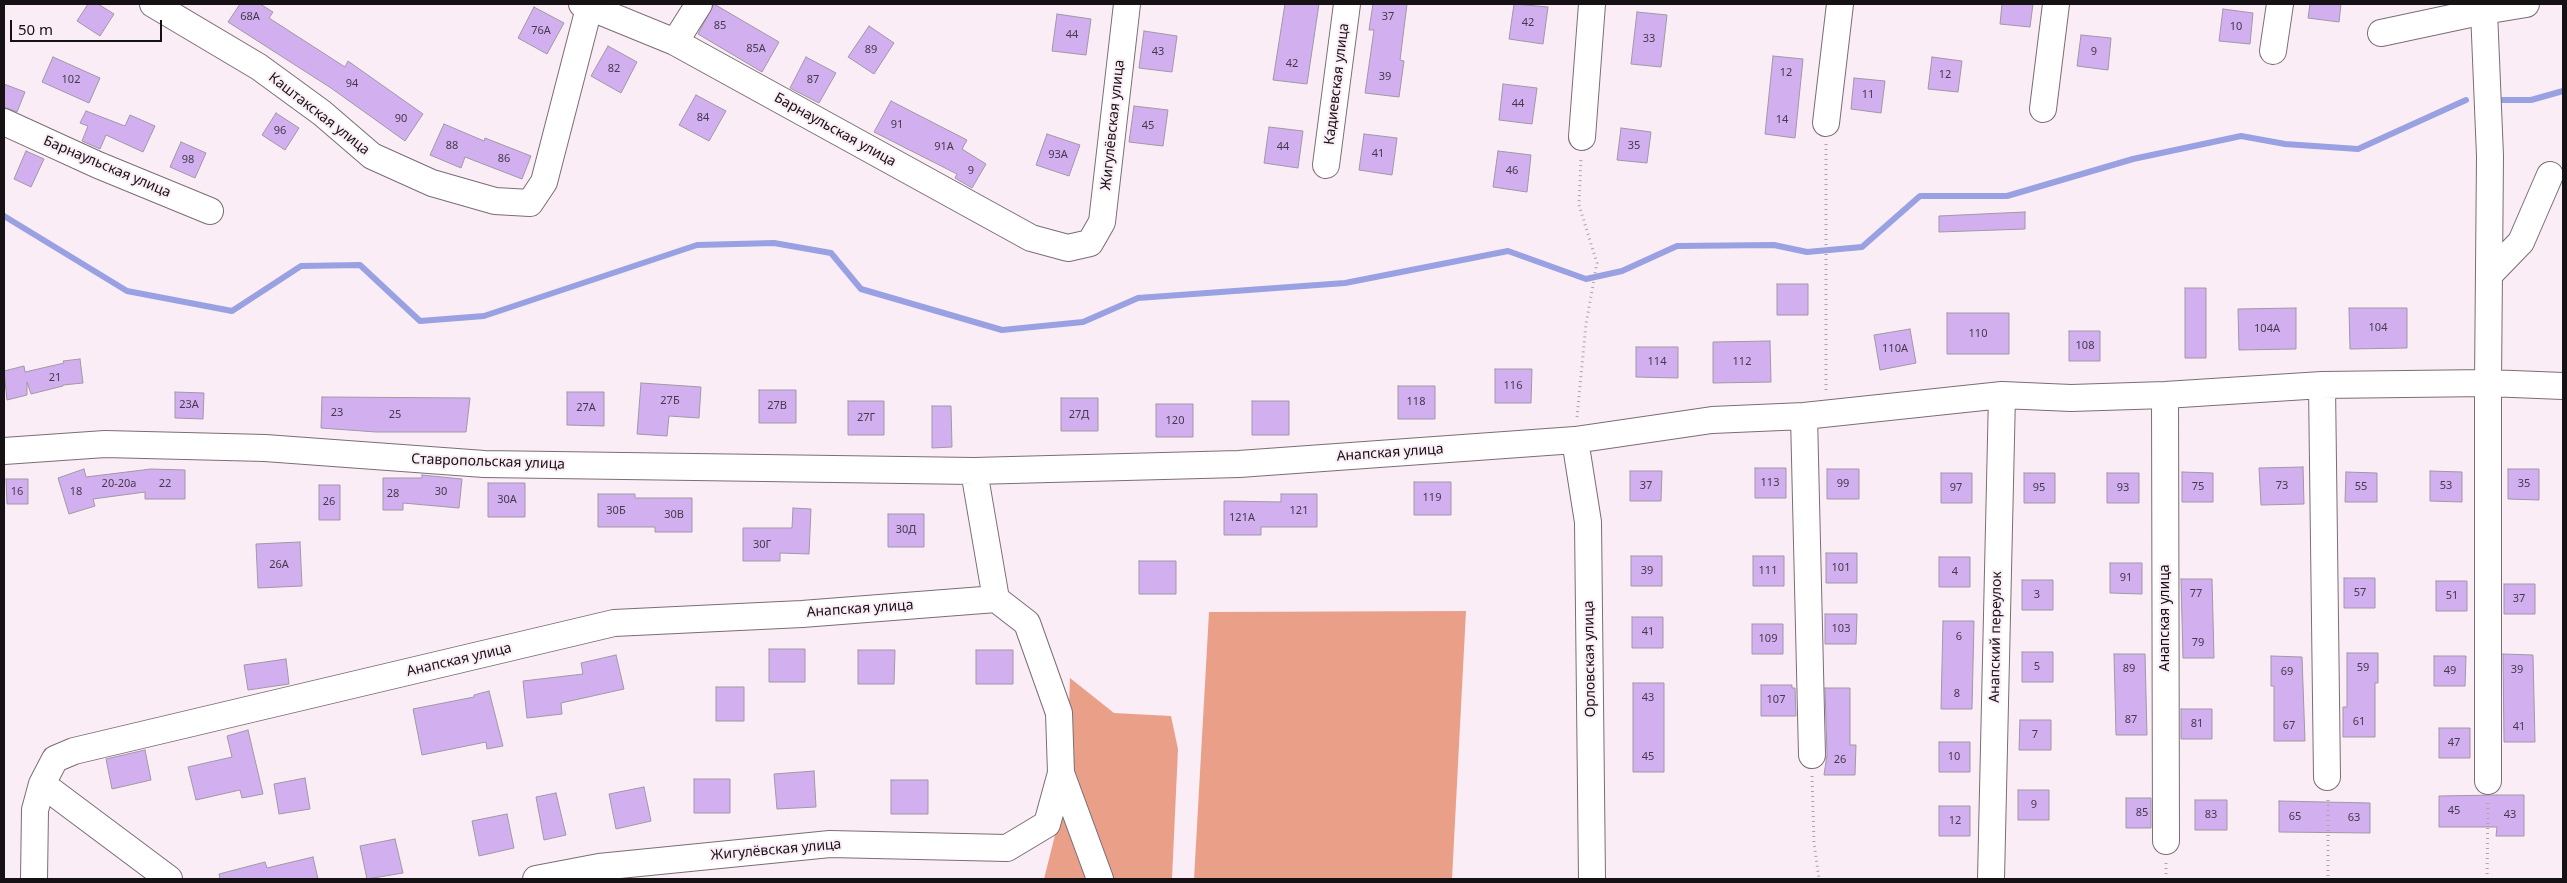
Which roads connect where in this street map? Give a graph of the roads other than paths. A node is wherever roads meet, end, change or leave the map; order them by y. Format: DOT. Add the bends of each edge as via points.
graph roads {
  1 [pos="153,4"];
  2 [pos="699,4"];
  3 [pos="1127,4"];
  4 [pos="1347,4"];
  5 [pos="1592,4"];
  6 [pos="1840,4"];
  7 [pos="2056,4"];
  8 [pos="2280,4"];
  9 [pos="2526,4"];
  10 [pos="585,6"];
  11 [pos="2485,7"];
  12 [pos="2381,34"];
  13 [pos="675,42"];
  14 [pos="2273,51"];
  15 [pos="2043,109"];
  16 [pos="4,122"];
  17 [pos="1826,124"];
  18 [pos="1582,137"];
  19 [pos="1326,165"];
  20 [pos="2550,175"];
  21 [pos="210,211"];
  22 [pos="1090,242"];
  23 [pos="2489,275"];
  24 [pos="2488,383"];
  25 [pos="2322,385"];
  26 [pos="2563,386"];
  27 [pos="2002,396"];
  28 [pos="2165,396"];
  29 [pos="1815,415"];
  30 [pos="1575,440"];
  31 [pos="4,451"];
  32 [pos="974,471"];
  33 [pos="996,599"];
  34 [pos="1812,756"];
  35 [pos="1061,773"];
  36 [pos="2327,777"];
  37 [pos="2488,781"];
  38 [pos="42,784"];
  39 [pos="2166,841"];
  40 [pos="34,879"];
  41 [pos="169,879"];
  42 [pos="536,879"];
  43 [pos="1100,879"];
  44 [pos="1592,879"];
  45 [pos="1991,879"];
  1 -- 10 [label="street, Каштакская улица" via="259,67 322,113 372,156 432,183 495,201 530,203 544,182"];
  2 -- 13 [label="street"];
  3 -- 22 [label="street, Жигулёвская улица" via="1102,222"];
  4 -- 19 [label="street, Кадиевская улица"];
  5 -- 18 [label="street"];
  6 -- 17 [label="street"];
  7 -- 15 [label="street"];
  8 -- 14 [label="street"];
  9 -- 11 [label="street"];
  10 -- 13 [label="street, Барнаульская улица"];
  11 -- 12 [label="street"];
  11 -- 23 [label="street" via="2490,156"];
  13 -- 22 [label="street, Барнаульская улица" via="1031,238 1068,248"];
  16 -- 21 [label="street, Барнаульская улица"];
  20 -- 23 [label="street" via="2521,242"];
  23 -- 24 [label="street"];
  24 -- 25 [label="street, Анапская улица"];
  24 -- 26 [label="street, Анапская улица"];
  24 -- 37 [label="street"];
  25 -- 28 [label="street, Анапская улица"];
  25 -- 36 [label="street"];
  27 -- 28 [label="street, Анапская улица"];
  27 -- 29 [label="street, Анапская улица"];
  27 -- 45 [label="street, Анапский переулок"];
  28 -- 39 [label="street, Анапская улица"];
  29 -- 30 [label="street, Анапская улица" via="1712,420"];
  29 -- 34 [label="street"];
  30 -- 32 [label="street, Анапская улица" via="1239,464"];
  30 -- 44 [label="street, Орловская улица" via="1588,522"];
  31 -- 32 [label="street, Ставропольская улица" via="105,444 265,448 484,464"];
  32 -- 33 [label="street"];
  33 -- 35 [label="street" via="1027,623 1059,713"];
  33 -- 38 [label="street, Анапская улица" via="802,614 614,623 74,751 55,759"];
  35 -- 42 [label="street, Жигулёвская улица" via="1047,824 1007,848 830,844 599,867"];
  35 -- 43 [label="street"];
  38 -- 40 [label="street, Анапская улица" via="35,810"];
  38 -- 41 [label="street"];
}
